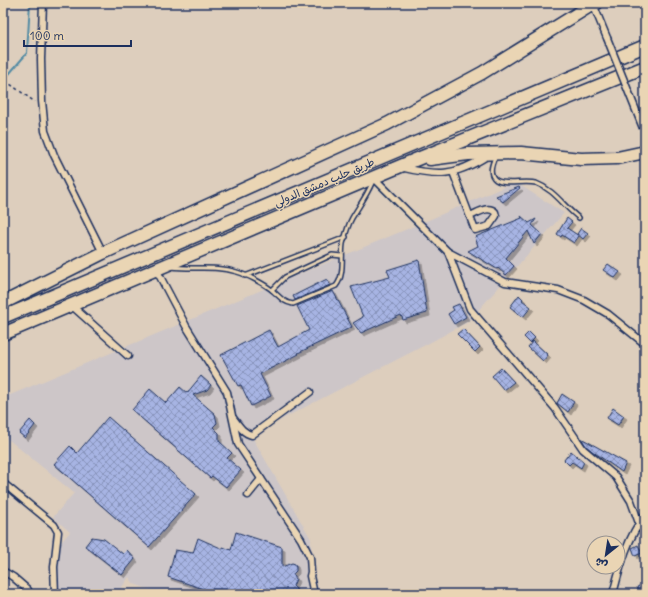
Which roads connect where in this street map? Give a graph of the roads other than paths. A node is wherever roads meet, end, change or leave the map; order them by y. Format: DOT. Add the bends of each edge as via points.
graph roads {
  1 [pos="43,3"];
  2 [pos="595,4"];
  3 [pos="645,46"];
  4 [pos="645,67"];
  5 [pos="644,130"];
  6 [pos="645,152"];
  7 [pos="494,154"];
  8 [pos="415,160"];
  9 [pos="399,167"];
  10 [pos="453,172"];
  11 [pos="374,178"];
  12 [pos="470,216"];
  13 [pos="579,218"];
  14 [pos="346,237"];
  15 [pos="448,252"];
  16 [pos="104,253"];
  17 [pos="342,256"];
  18 [pos="159,268"];
  19 [pos="245,276"];
  20 [pos="272,290"];
  21 [pos="3,303"];
  22 [pos="71,305"];
  23 [pos="3,317"];
  24 [pos="3,334"];
  25 [pos="645,344"];
  26 [pos="128,356"];
  27 [pos="310,392"];
  28 [pos="232,417"];
  29 [pos="261,479"];
  30 [pos="3,483"];
  31 [pos="248,495"];
  32 [pos="645,515"];
  33 [pos="639,523"];
  34 [pos="645,535"];
  35 [pos="3,571"];
  36 [pos="28,590"];
  37 [pos="55,594"];
  38 [pos="314,594"];
  39 [pos="613,594"];
  1 -- 16 [label="street" via="41,59 45,131 54,155"];
  2 -- 5 [label="street, bridge"];
  2 -- 16 [label="highway" via="482,73 387,124"];
  3 -- 23 [label="highway, طريق حلب دمشق الدولي"];
  4 -- 8 [label="highway, طريق حلب دمشق الدولي"];
  6 -- 7 [label="highway" via="617,158 581,159 521,153"];
  7 -- 8 [label="highway"];
  7 -- 10 [label="street"];
  7 -- 13 [label="lane" via="491,170 495,179 501,182 524,181 536,184 557,195 564,206"];
  8 -- 9 [label="highway, طريق حلب دمشق الدولي"];
  9 -- 10 [label="street" via="433,174"];
  9 -- 11 [label="highway, طريق حلب دمشق الدولي"];
  10 -- 12 [label="street"];
  11 -- 14 [label="lane" via="351,219"];
  11 -- 15 [label="street"];
  11 -- 18 [label="highway, طريق حلب دمشق الدولي"];
  14 -- 17 [label="lane"];
  14 -- 19 [label="lane"];
  15 -- 25 [label="street" via="505,282 558,290 584,300 608,314"];
  15 -- 33 [label="street" via="470,309 555,408 583,449 616,477 631,501"];
  16 -- 21 [label="highway"];
  17 -- 20 [label="lane" via="332,255 285,276"];
  17 -- 20 [label="lane" via="341,276 336,286 293,304 282,300"];
  18 -- 19 [label="lane" via="219,269"];
  18 -- 22 [label="highway, طريق حلب دمشق الدولي"];
  18 -- 28 [label="street" via="186,326 227,392"];
  19 -- 20 [label="lane"];
  22 -- 24 [label="highway, طريق حلب دمشق الدولي"];
  22 -- 26 [label="street"];
  27 -- 28 [label="street" via="252,435 246,434"];
  28 -- 29 [label="street" via="238,444"];
  29 -- 31 [label="street"];
  29 -- 38 [label="street" via="310,557 310,576"];
  30 -- 37 [label="street" via="54,525 58,532 54,567"];
  32 -- 33 [label="street"];
  33 -- 34 [label="street"];
  33 -- 39 [label="street" via="624,554"];
  35 -- 36 [label="street"];
}
